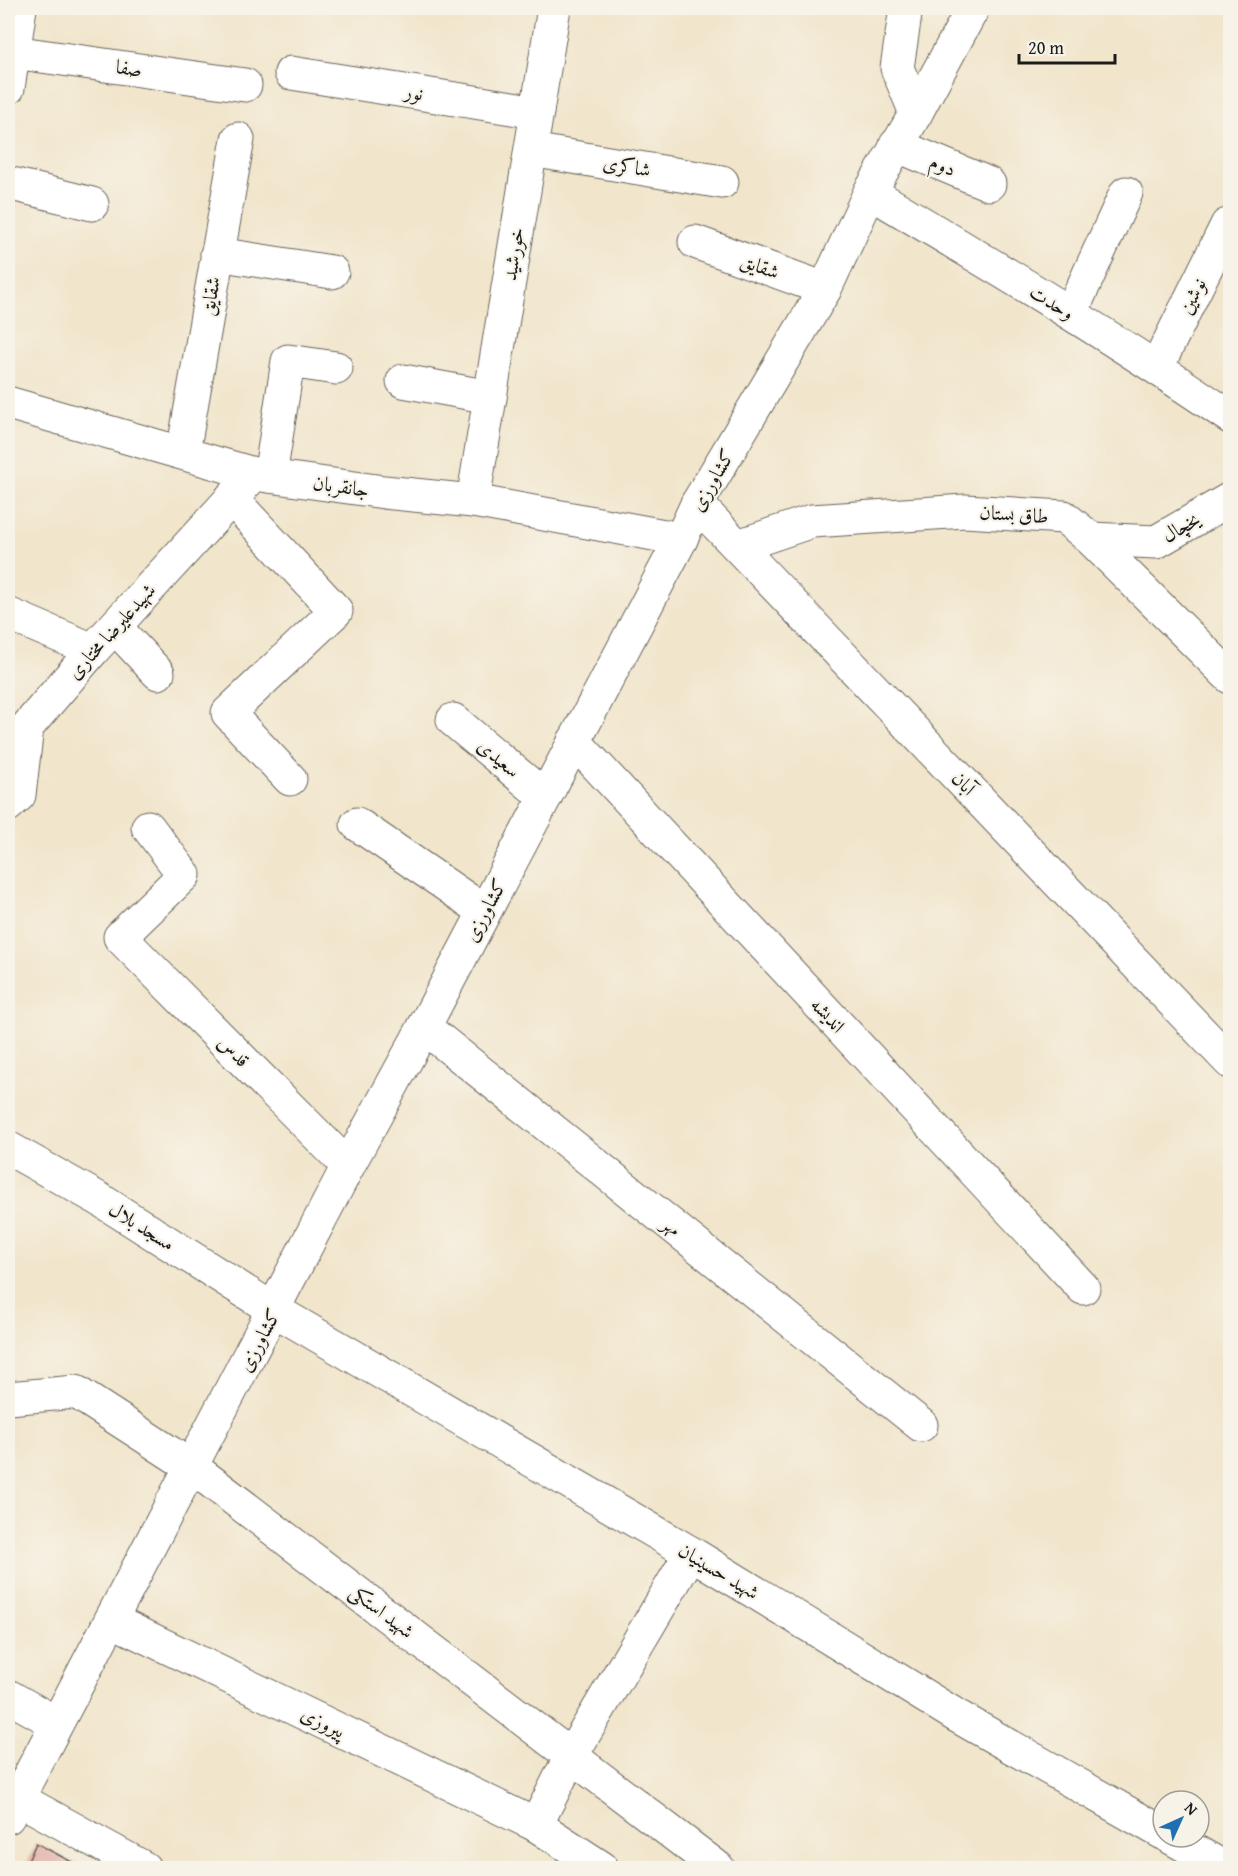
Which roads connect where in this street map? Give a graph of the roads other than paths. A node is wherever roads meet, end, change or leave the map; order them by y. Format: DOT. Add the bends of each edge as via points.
graph roads {
  1 [pos="20,8"];
  2 [pos="554,8"];
  3 [pos="906,8"];
  4 [pos="973,8"];
  5 [pos="13,52"];
  6 [pos="291,73"];
  7 [pos="245,84"];
  8 [pos="8,88"];
  9 [pos="537,112"];
  10 [pos="916,113"];
  11 [pos="238,139"];
  12 [pos="896,145"];
  13 [pos="531,150"];
  14 [pos="8,183"];
  15 [pos="722,183"];
  16 [pos="989,184"];
  17 [pos="870,192"];
  18 [pos="1126,193"];
  19 [pos="92,204"];
  20 [pos="1227,225"];
  21 [pos="695,242"];
  22 [pos="217,254"];
  23 [pos="332,272"];
  24 [pos="825,289"];
  25 [pos="1071,314"];
  26 [pos="1157,367"];
  27 [pos="336,369"];
  28 [pos="403,381"];
  29 [pos="490,397"];
  30 [pos="8,403"];
  31 [pos="1230,417"];
  32 [pos="183,453"];
  33 [pos="262,475"];
  34 [pos="231,498"];
  35 [pos="1230,499"];
  36 [pos="473,501"];
  37 [pos="697,504"];
  38 [pos="681,539"];
  39 [pos="1091,539"];
  40 [pos="738,546"];
  41 [pos="8,614"];
  42 [pos="115,627"];
  43 [pos="93,650"];
  44 [pos="158,674"];
  45 [pos="1230,677"];
  46 [pos="453,720"];
  47 [pos="574,741"];
  48 [pos="290,778"];
  49 [pos="545,797"];
  50 [pos="8,806"];
  51 [pos="357,824"];
  52 [pos="148,827"];
  53 [pos="484,911"];
  54 [pos="424,1027"];
  55 [pos="1230,1062"];
  56 [pos="8,1148"];
  57 [pos="348,1166"];
  58 [pos="1083,1288"];
  59 [pos="274,1310"];
  60 [pos="8,1398"];
  61 [pos="921,1425"];
  62 [pos="192,1467"];
  63 [pos="691,1553"];
  64 [pos="111,1620"];
  65 [pos="8,1696"];
  66 [pos="56,1723"];
  67 [pos="571,1756"];
  68 [pos="12,1808"];
  69 [pos="536,1825"];
  70 [pos="1151,1826"];
  71 [pos="1191,1849"];
  72 [pos="144,1869"];
  73 [pos="602,1869"];
  74 [pos="718,1869"];
  75 [pos="1225,1869"];
  1 -- 5 [label="street"];
  2 -- 9 [label="street, خورشید"];
  3 -- 10 [label="street" via="897,68"];
  4 -- 10 [label="street, کشاورزی"];
  5 -- 7 [label="street, صفا"];
  5 -- 8 [label="street"];
  6 -- 9 [label="street, نور"];
  9 -- 13 [label="street, خورشید"];
  10 -- 12 [label="street, کشاورزی"];
  11 -- 22 [label="street, شقایق"];
  12 -- 16 [label="street, دوم"];
  12 -- 17 [label="street, کشاورزی"];
  13 -- 15 [label="street, شاکری"];
  13 -- 29 [label="street, خورشید"];
  14 -- 19 [label="street"];
  17 -- 24 [label="street, کشاورزی"];
  17 -- 25 [label="street, وحدت"];
  18 -- 25 [label="street"];
  20 -- 26 [label="street, نوشین"];
  21 -- 24 [label="street, شقایق"];
  22 -- 23 [label="street"];
  22 -- 32 [label="street, شقایق"];
  24 -- 37 [label="street, کشاورزی"];
  25 -- 26 [label="street, وحدت"];
  26 -- 31 [label="street, وحدت"];
  27 -- 33 [label="street" via="288,361"];
  28 -- 29 [label="street"];
  29 -- 36 [label="street, خورشید"];
  30 -- 32 [label="street, جانقربان"];
  32 -- 33 [label="street, جانقربان"];
  33 -- 34 [label="street, شهیدعلیرضا مختاری"];
  33 -- 36 [label="street, جانقربان"];
  34 -- 42 [label="street, شهیدعلیرضا مختاری"];
  34 -- 48 [label="street" via="336,611 228,713"];
  35 -- 39 [label="street, یخچال" via="1156,542"];
  36 -- 38 [label="street, جانقربان"];
  37 -- 38 [label="street, کشاورزی"];
  37 -- 40 [label="street, آبان"];
  38 -- 47 [label="street, کشاورزی"];
  39 -- 40 [label="street, طاق بستان" via="1064,517 964,511 812,521"];
  39 -- 45 [label="street, طاق بستان"];
  40 -- 55 [label="street, آبان"];
  41 -- 43 [label="street"];
  42 -- 43 [label="street, شهیدعلیرضا مختاری"];
  42 -- 44 [label="street"];
  43 -- 50 [label="street, شهیدعلیرضا مختاری" via="27,727 19,795"];
  46 -- 49 [label="street, سعیدی"];
  47 -- 49 [label="street, کشاورزی"];
  47 -- 58 [label="street, اندیشه"];
  49 -- 53 [label="street, کشاورزی"];
  51 -- 53 [label="street"];
  52 -- 57 [label="street, قدس" via="184,875 120,937"];
  53 -- 54 [label="street, کشاورزی"];
  54 -- 57 [label="street, کشاورزی"];
  54 -- 61 [label="street, مهر"];
  56 -- 59 [label="street, مسجد بلال" via="99,1199"];
  57 -- 59 [label="street, کشاورزی"];
  59 -- 62 [label="street, کشاورزی"];
  59 -- 63 [label="street, شهید حسینیان"];
  60 -- 62 [label="street, شهید استکی" via="76,1392"];
  62 -- 64 [label="street, کشاورزی"];
  62 -- 67 [label="street, شهید استکی"];
  63 -- 67 [label="street"];
  63 -- 70 [label="street, شهید حسینیان" via="957,1716"];
  64 -- 66 [label="street, کشاورزی"];
  64 -- 69 [label="street, پیروزی"];
  65 -- 66 [label="street"];
  66 -- 68 [label="street, کشاورزی"];
  67 -- 69 [label="street"];
  67 -- 74 [label="street, شهید استکی"];
  68 -- 72 [label="street"];
  69 -- 73 [label="street, پیروزی"];
  71 -- 75 [label="street"];
}
